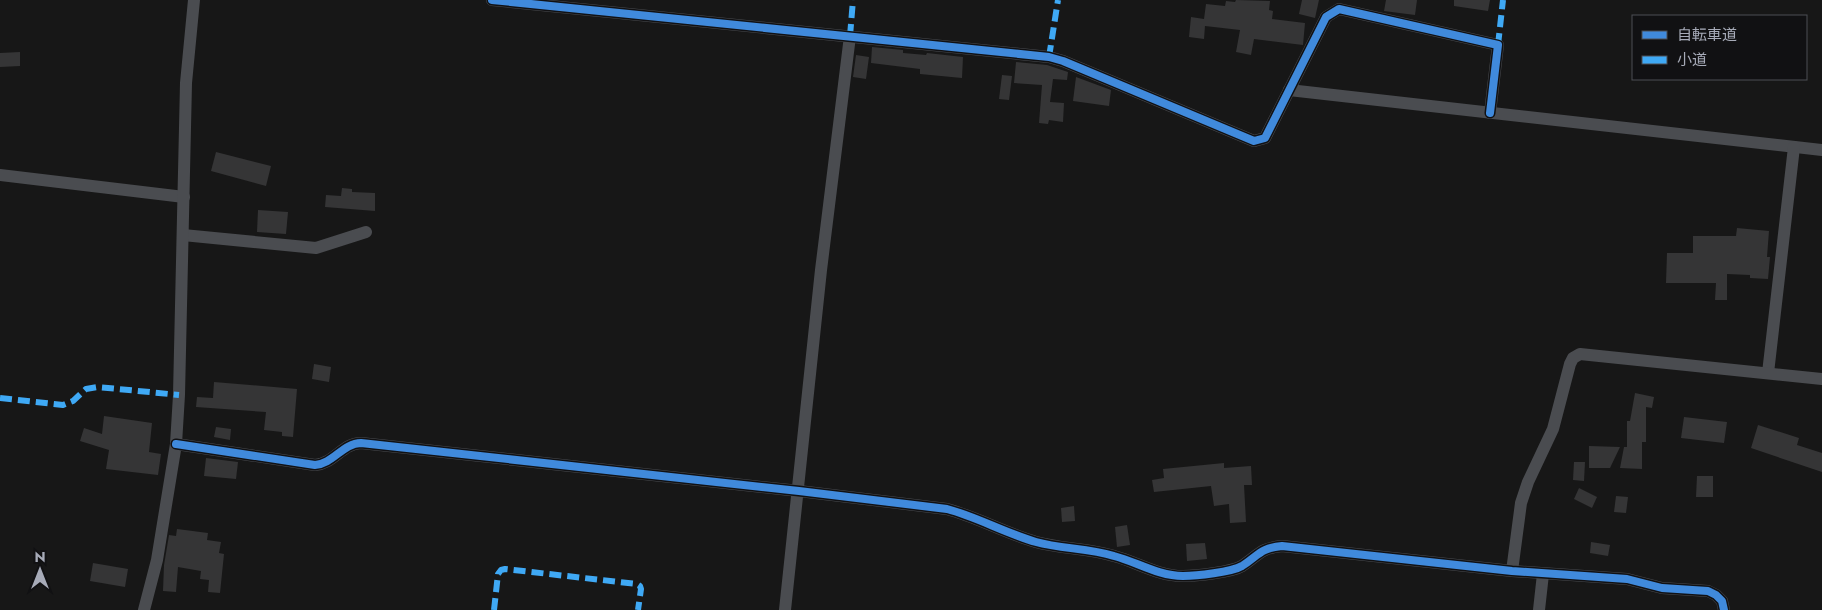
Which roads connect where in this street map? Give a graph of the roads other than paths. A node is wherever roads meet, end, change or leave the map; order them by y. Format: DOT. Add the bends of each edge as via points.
graph roads {
  1 [pos="194,0"];
  2 [pos="492,0"];
  3 [pos="850,36"];
  4 [pos="1290,90"];
  5 [pos="1490,113"];
  6 [pos="1794,147"];
  7 [pos="1822,150"];
  8 [pos="0,175"];
  9 [pos="184,197"];
  10 [pos="366,232"];
  11 [pos="182,235"];
  12 [pos="1768,373"];
  13 [pos="1822,378"];
  14 [pos="176,444"];
  15 [pos="799,491"];
  16 [pos="1512,571"];
  17 [pos="1543,574"];
  18 [pos="144,610"];
  19 [pos="786,610"];
  20 [pos="1540,610"];
  21 [pos="1724,610"];
  1 -- 9 [label="street" via="186,83"];
  2 -- 3 [label="street"];
  3 -- 4 [label="street" via="1050,57 1254,141 1265,138"];
  3 -- 15 [label="street" via="820,270"];
  4 -- 5 [label="street"];
  4 -- 5 [label="street" via="1326,17 1339,9 1498,45"];
  5 -- 6 [label="street"];
  6 -- 7 [label="street"];
  6 -- 12 [label="street"];
  8 -- 9 [label="street"];
  9 -- 11 [label="street"];
  10 -- 11 [label="street" via="316,248"];
  11 -- 14 [label="street"];
  12 -- 13 [label="street"];
  12 -- 16 [label="street" via="1580,354 1573,358 1553,429 1521,503"];
  14 -- 15 [label="street" via="315,465 328,461 350,445 361,443"];
  14 -- 18 [label="street"];
  15 -- 16 [label="street" via="947,509 1036,542 1111,555 1153,571 1182,576 1231,571 1270,547 1282,546"];
  15 -- 19 [label="street"];
  16 -- 17 [label="street"];
  17 -- 20 [label="street"];
  17 -- 21 [label="street" via="1627,580 1662,588 1708,591 1722,601"];
}
